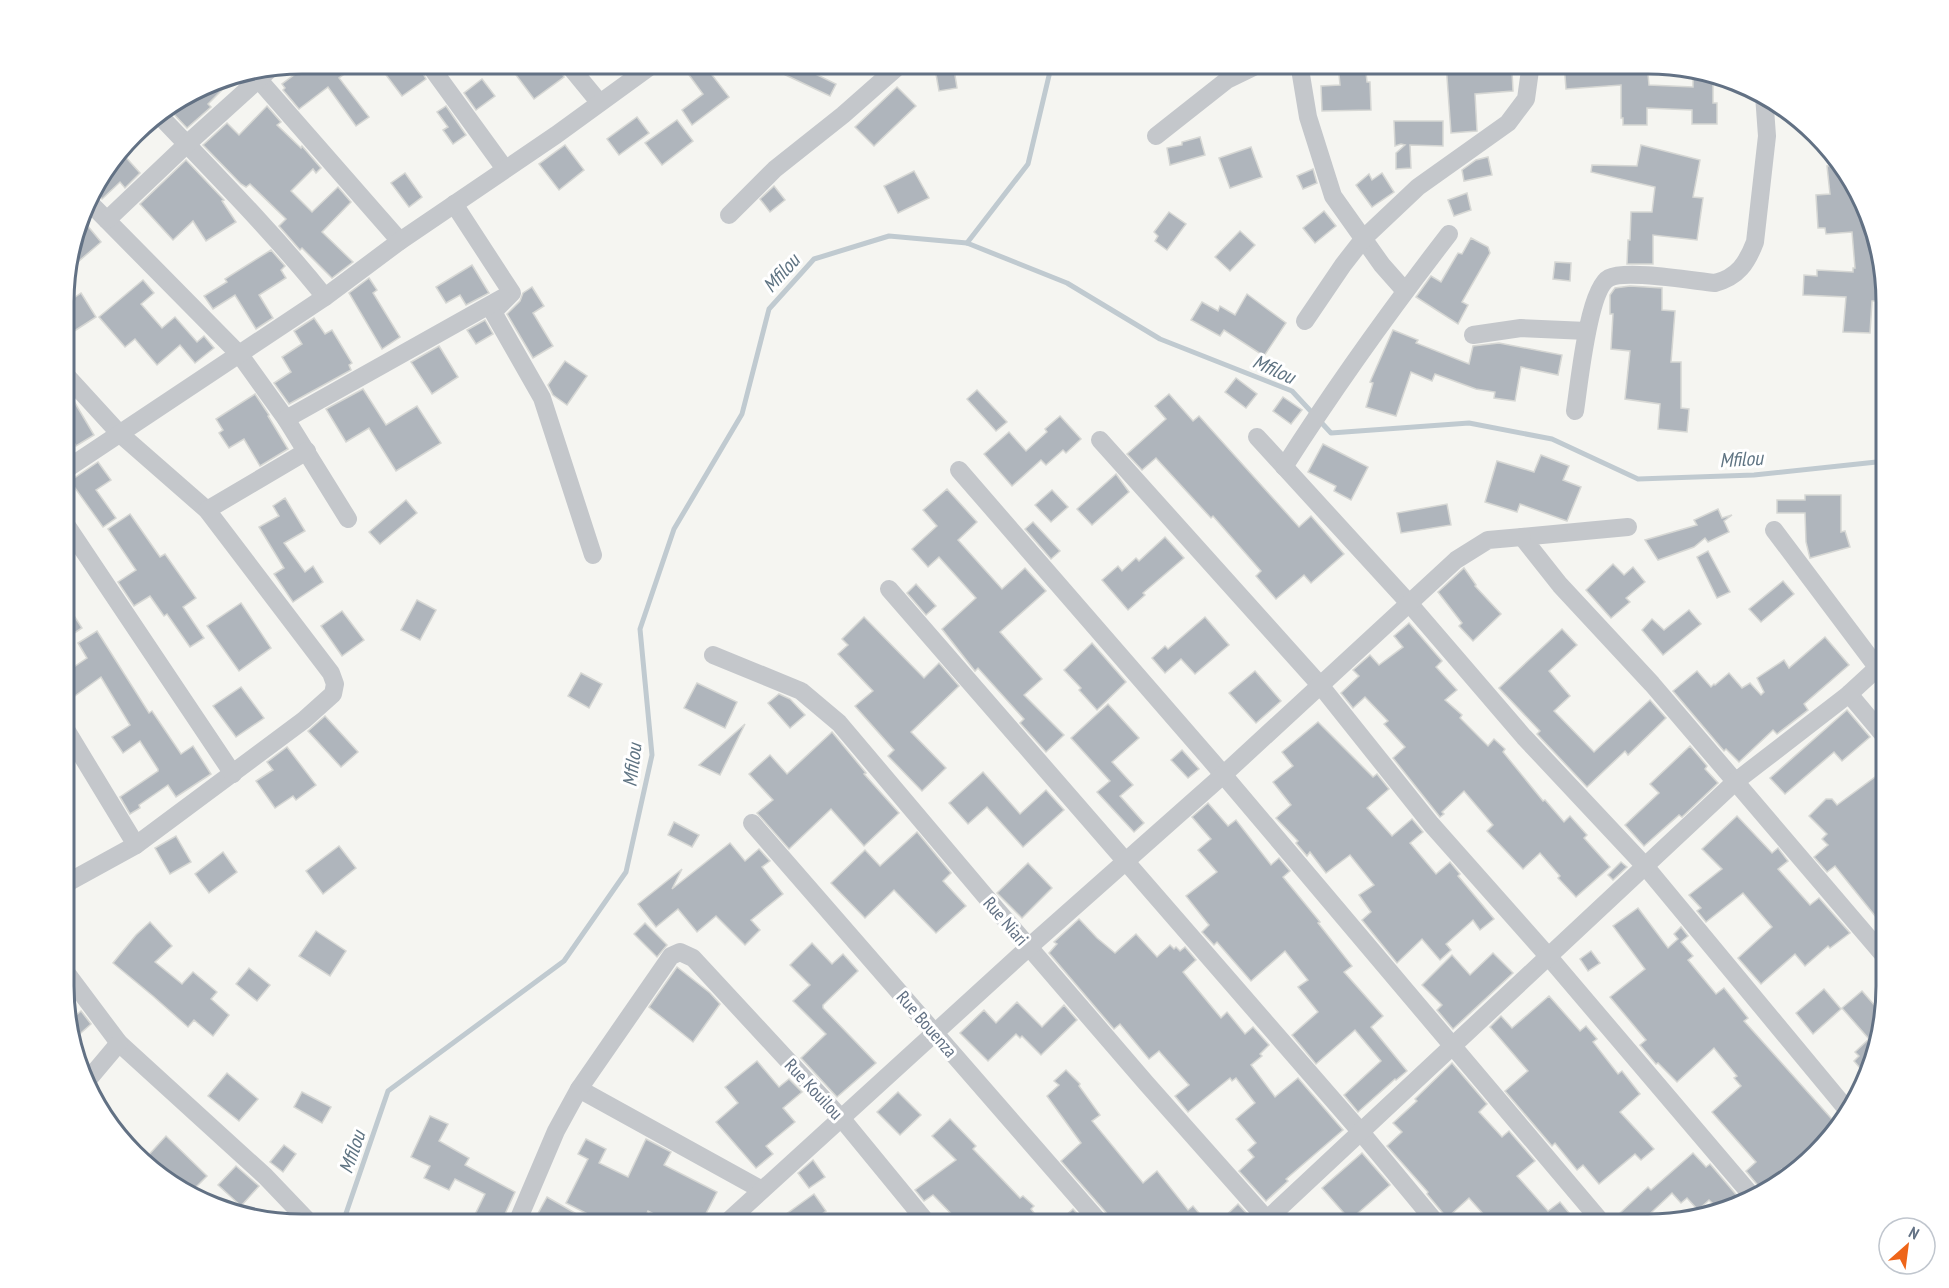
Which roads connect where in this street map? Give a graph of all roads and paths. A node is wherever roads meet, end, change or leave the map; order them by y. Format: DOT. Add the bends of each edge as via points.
graph roads {
  1 [pos="436,74"];
  2 [pos="576,74"];
  3 [pos="639,74"];
  4 [pos="890,74"];
  5 [pos="1239,74"];
  6 [pos="1301,74"];
  7 [pos="1529,74"];
  8 [pos="267,76"];
  9 [pos="262,77"];
  10 [pos="599,102"];
  11 [pos="1765,106"];
  12 [pos="164,120"];
  13 [pos="1156,136"];
  14 [pos="187,144"];
  15 [pos="505,169"];
  16 [pos="454,204"];
  17 [pos="94,208"];
  18 [pos="729,214"];
  19 [pos="107,220"];
  20 [pos="1449,234"];
  21 [pos="1364,238"];
  22 [pos="400,241"];
  23 [pos="1405,291"];
  24 [pos="512,293"];
  25 [pos="325,297"];
  26 [pos="1305,321"];
  27 [pos="1587,331"];
  28 [pos="1473,335"];
  29 [pos="240,355"];
  30 [pos="74,384"];
  31 [pos="1575,411"];
  32 [pos="286,419"];
  33 [pos="119,434"];
  34 [pos="1257,437"];
  35 [pos="1100,440"];
  36 [pos="307,451"];
  37 [pos="74,464"];
  38 [pos="1284,467"];
  39 [pos="959,470"];
  40 [pos="207,510"];
  41 [pos="348,519"];
  42 [pos="1628,527"];
  43 [pos="1774,530"];
  44 [pos="74,536"];
  45 [pos="1522,537"];
  46 [pos="593,555"];
  47 [pos="889,589"];
  48 [pos="1408,602"];
  49 [pos="713,655"];
  50 [pos="1875,656"];
  51 [pos="1875,670"];
  52 [pos="1320,685"];
  53 [pos="1849,694"];
  54 [pos="1875,725"];
  55 [pos="74,743"];
  56 [pos="233,774"];
  57 [pos="1223,775"];
  58 [pos="1734,782"];
  59 [pos="752,823"];
  60 [pos="136,845"];
  61 [pos="1126,862"];
  62 [pos="1645,866"];
  63 [pos="74,879"];
  64 [pos="1875,945"];
  65 [pos="1029,947"];
  66 [pos="1548,956"];
  67 [pos="74,983"];
  68 [pos="935,1034"];
  69 [pos="119,1043"];
  70 [pos="1453,1046"];
  71 [pos="92,1076"];
  72 [pos="579,1089"];
  73 [pos="1842,1104"];
  74 [pos="842,1119"];
  75 [pos="1360,1131"];
  76 [pos="762,1190"];
  77 [pos="1748,1191"];
  78 [pos="301,1214"];
  79 [pos="521,1214"];
  80 [pos="736,1214"];
  81 [pos="920,1214"];
  82 [pos="1092,1214"];
  83 [pos="1259,1214"];
  84 [pos="1276,1214"];
  85 [pos="1429,1214"];
  86 [pos="1595,1214"];
  1 -- 15 [label="street"];
  2 -- 10 [label="street"];
  3 -- 10 [label="street"];
  4 -- 18 [label="street" via="775,169"];
  5 -- 13 [label="street"];
  6 -- 21 [label="street" via="1308,117 1333,196"];
  7 -- 21 [label="street" via="1526,99 1508,123 1418,187"];
  8 -- 22 [label="street"];
  9 -- 14 [label="street"];
  10 -- 15 [label="street"];
  11 -- 27 [label="street" via="1767,136 1755,242 1741,270 1715,283 1630,274 1609,278 1597,295"];
  12 -- 14 [label="street"];
  14 -- 19 [label="street"];
  14 -- 25 [label="street"];
  15 -- 16 [label="street"];
  16 -- 22 [label="street"];
  16 -- 24 [label="street"];
  17 -- 19 [label="street"];
  19 -- 29 [label="street"];
  20 -- 23 [label="street"];
  21 -- 23 [label="street"];
  21 -- 26 [label="street"];
  22 -- 25 [label="street"];
  23 -- 38 [label="street"];
  24 -- 32 [label="street"];
  24 -- 46 [label="street" via="493,312 542,398"];
  25 -- 29 [label="street"];
  27 -- 28 [label="street" via="1521,328"];
  27 -- 31 [label="street"];
  29 -- 32 [label="street"];
  29 -- 33 [label="street"];
  30 -- 33 [label="street"];
  32 -- 36 [label="street"];
  33 -- 37 [label="street"];
  33 -- 40 [label="street"];
  34 -- 38 [label="street"];
  35 -- 52 [label="street"];
  36 -- 40 [label="street"];
  36 -- 41 [label="street"];
  38 -- 48 [label="street"];
  39 -- 57 [label="street"];
  40 -- 56 [label="street" via="331,673 335,684 333,694"];
  42 -- 45 [label="street"];
  43 -- 50 [label="street"];
  44 -- 56 [label="street"];
  45 -- 48 [label="street" via="1488,540 1456,560"];
  45 -- 58 [label="street"];
  47 -- 61 [label="street"];
  48 -- 52 [label="street"];
  48 -- 62 [label="street" via="1524,737"];
  49 -- 65 [label="street, Rue Niari" via="801,692 839,723"];
  51 -- 53 [label="street"];
  52 -- 57 [label="street"];
  52 -- 66 [label="street" via="1431,824"];
  53 -- 54 [label="street"];
  53 -- 58 [label="street"];
  55 -- 60 [label="street"];
  56 -- 60 [label="street"];
  57 -- 61 [label="street"];
  57 -- 70 [label="street"];
  58 -- 62 [label="street"];
  58 -- 64 [label="street"];
  59 -- 68 [label="street, Rue Bouenza"];
  60 -- 63 [label="street"];
  61 -- 65 [label="street"];
  61 -- 75 [label="street"];
  62 -- 66 [label="street"];
  62 -- 73 [label="street"];
  65 -- 68 [label="street"];
  65 -- 83 [label="street, Rue Niari"];
  66 -- 70 [label="street"];
  66 -- 77 [label="street"];
  67 -- 69 [label="street"];
  68 -- 74 [label="street"];
  68 -- 82 [label="street, Rue Bouenza"];
  69 -- 71 [label="street"];
  69 -- 78 [label="street"];
  70 -- 75 [label="street"];
  70 -- 86 [label="street"];
  72 -- 74 [label="street, Rue Kouilou" via="671,956 680,952 693,958"];
  72 -- 76 [label="street"];
  72 -- 79 [label="street" via="556,1131"];
  74 -- 76 [label="street"];
  74 -- 81 [label="street, Rue Kouilou"];
  75 -- 84 [label="street"];
  75 -- 85 [label="street"];
  76 -- 80 [label="street"];
}
